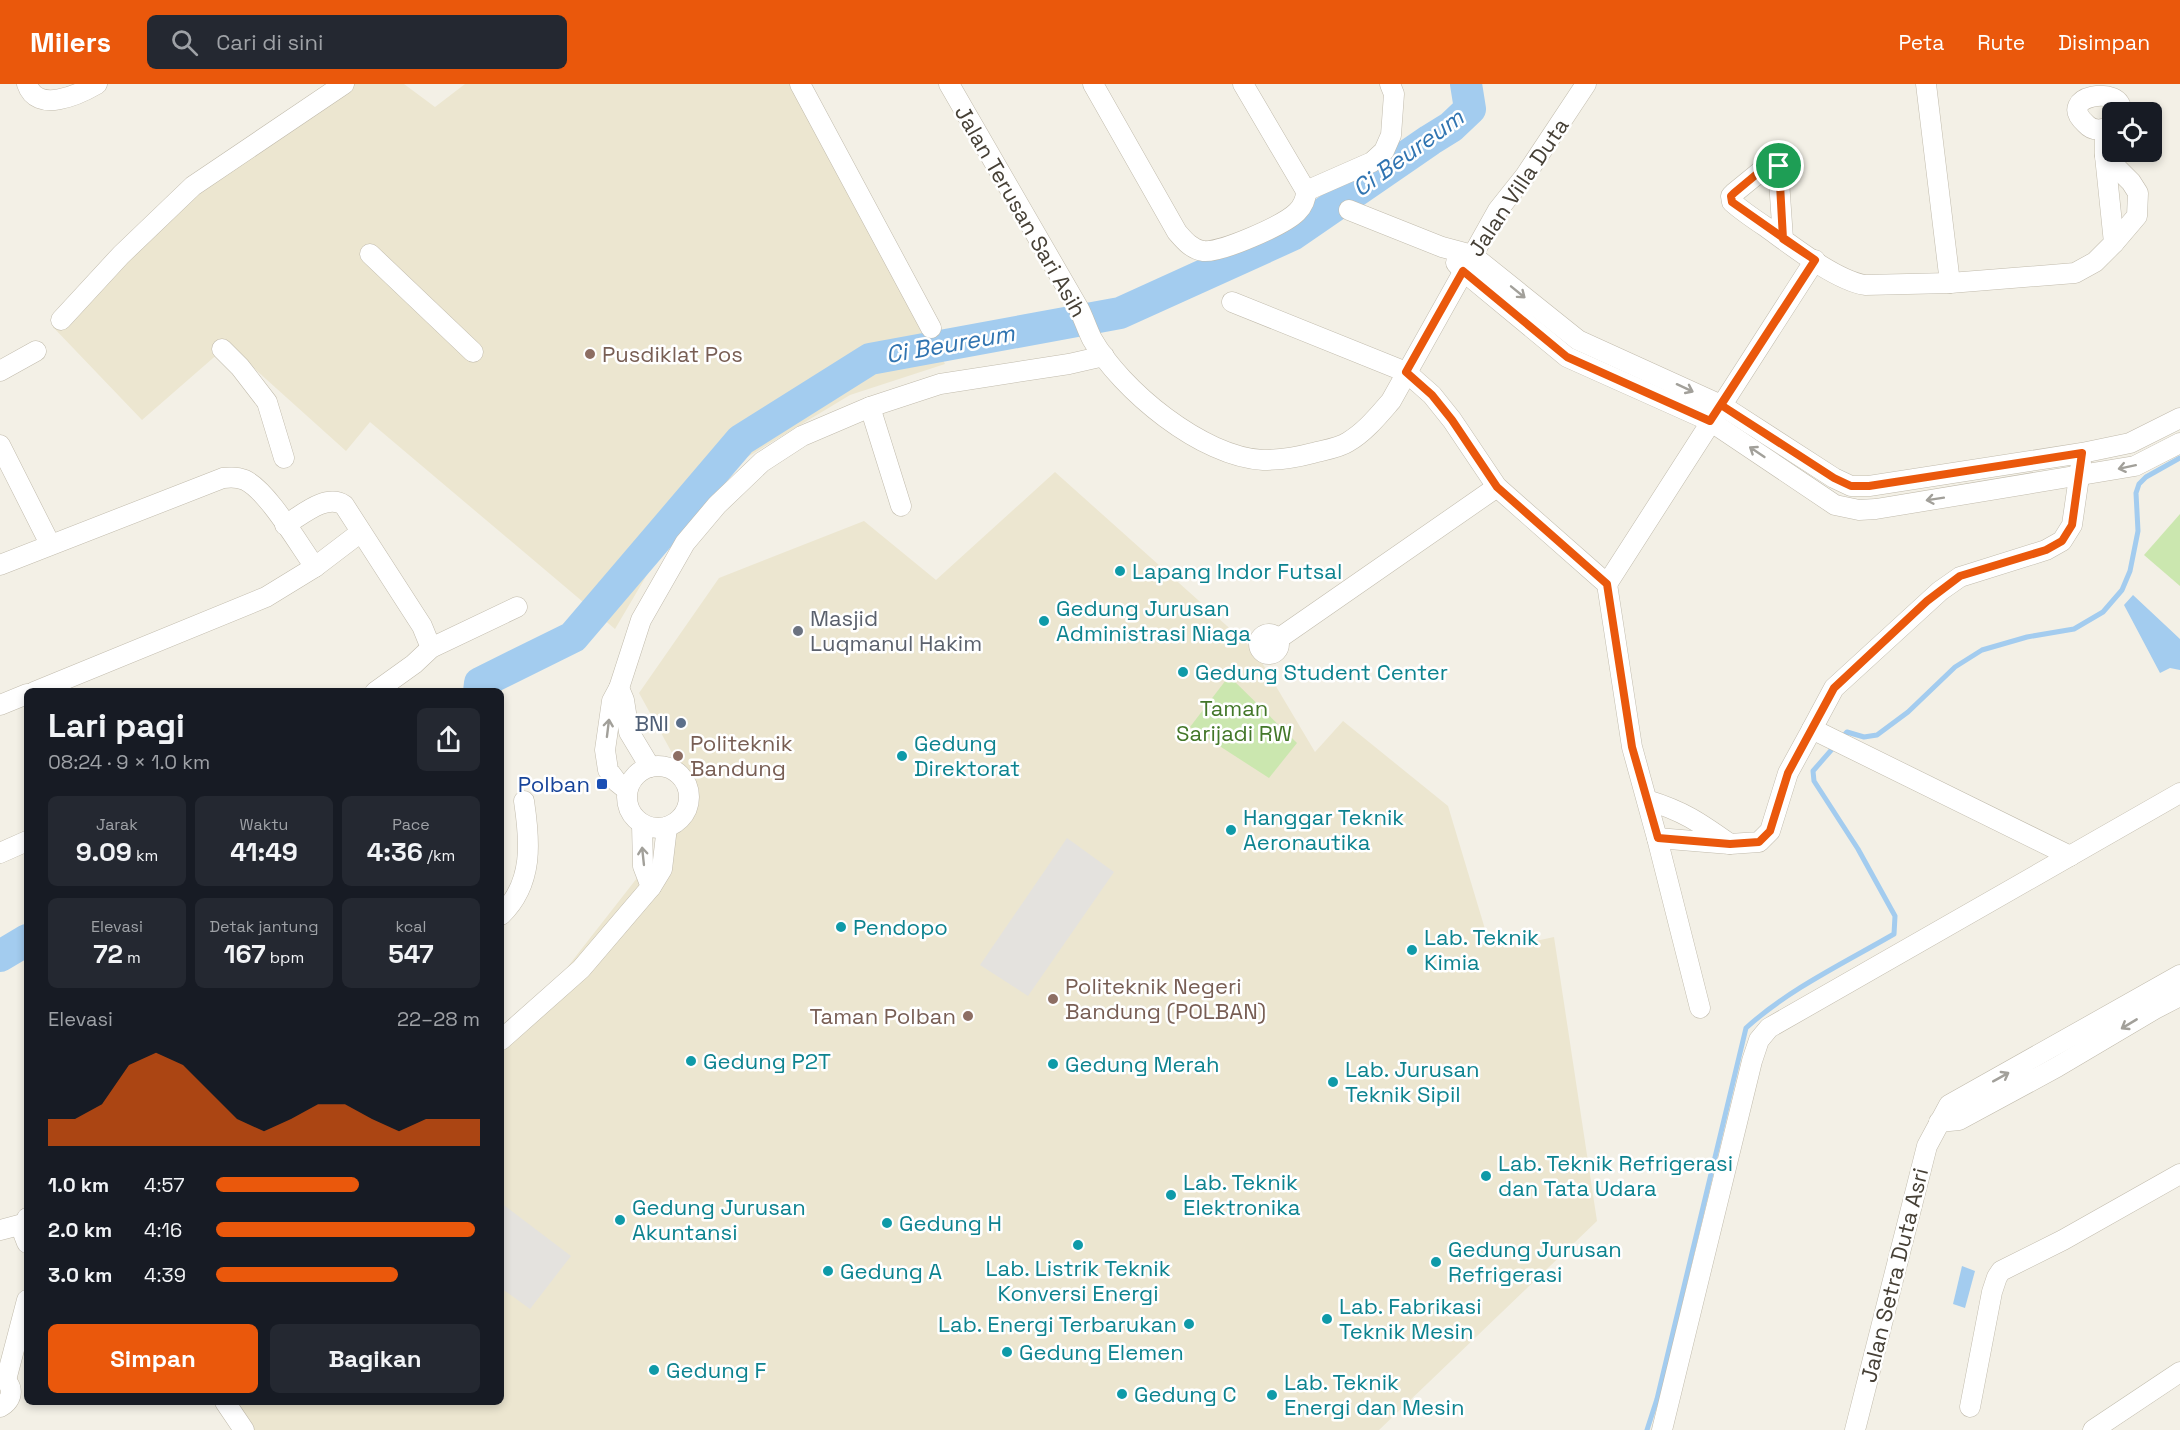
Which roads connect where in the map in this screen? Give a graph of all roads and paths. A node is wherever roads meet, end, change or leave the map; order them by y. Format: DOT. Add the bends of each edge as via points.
graph roads {
  1 [pos="27,84"];
  2 [pos="97,84"];
  3 [pos="344,84"];
  4 [pos="800,84"];
  5 [pos="949,84"];
  6 [pos="1094,84"];
  7 [pos="1243,84"];
  8 [pos="1390,84"];
  9 [pos="1586,84"];
  10 [pos="1926,84"];
  11 [pos="2120,102"];
  12 [pos="2102,128"];
  13 [pos="2106,162"];
  14 [pos="2111,162"];
  15 [pos="1306,191"];
  16 [pos="1349,210"];
  17 [pos="1783,239"];
  18 [pos="2114,243"];
  19 [pos="370,254"];
  20 [pos="1815,260"];
  21 [pos="1468,263"];
  22 [pos="1950,283"];
  23 [pos="1232,302"];
  24 [pos="61,320"];
  25 [pos="931,328"];
  26 [pos="222,349"];
  27 [pos="36,351"];
  28 [pos="473,352"];
  29 [pos="1104,356"];
  30 [pos="0,371"];
  31 [pos="1406,372"];
  32 [pos="870,407"];
  33 [pos="1716,413"];
  34 [pos="2180,418"];
  35 [pos="2180,443"];
  36 [pos="0,445"];
  37 [pos="2082,453"];
  38 [pos="284,458"];
  39 [pos="2080,475"];
  40 [pos="1497,487"];
  41 [pos="901,507"];
  42 [pos="285,525"];
  43 [pos="361,532"];
  44 [pos="50,544"];
  45 [pos="0,565"];
  46 [pos="315,567"];
  47 [pos="1607,584"];
  48 [pos="517,607"];
  49 [pos="1278,639"];
  50 [pos="431,648"];
  51 [pos="44,688"];
  52 [pos="381,688"];
  53 [pos="619,688"];
  54 [pos="24,695"];
  55 [pos="0,705"];
  56 [pos="1812,729"];
  57 [pos="650,767"];
  58 [pos="627,790"];
  59 [pos="2180,793"];
  60 [pos="1647,800"];
  61 [pos="524,801"];
  62 [pos="642,824"];
  63 [pos="667,827"];
  64 [pos="1658,838"];
  65 [pos="24,842"];
  66 [pos="1730,844"];
  67 [pos="0,853"];
  68 [pos="2070,856"];
  69 [pos="651,887"];
  70 [pos="504,911"];
  71 [pos="2180,975"];
  72 [pos="2180,996"];
  73 [pos="2149,1002"];
  74 [pos="1700,1008"];
  75 [pos="504,1037"];
  76 [pos="2180,1174"];
  77 [pos="24,1229"];
  78 [pos="0,1230"];
  79 [pos="24,1310"];
  80 [pos="2180,1372"];
  81 [pos="3,1378"];
  82 [pos="227,1405"];
  83 [pos="0,1407"];
  84 [pos="1970,1407"];
  85 [pos="244,1430"];
  86 [pos="1662,1430"];
  87 [pos="1855,1430"];
  88 [pos="2093,1430"];
  1 -- 2 [label="street" via="37,97 60,100"];
  3 -- 24 [label="street" via="193,186"];
  4 -- 25 [label="street"];
  5 -- 29 [label="street, Jalan Terusan Sari Asih"];
  6 -- 15 [label="street" via="1177,232 1193,248 1214,251 1248,239 1293,216 1304,203"];
  7 -- 15 [label="street"];
  8 -- 15 [label="street" via="1394,94 1391,135 1384,151 1372,162"];
  9 -- 21 [label="street, Jalan Villa Duta" via="1526,176 1498,210"];
  10 -- 22 [label="street"];
  11 -- 12 [label="street" via="2112,90 2098,87 2085,92 2078,104 2081,118 2091,128"];
  13 -- 18 [label="street"];
  14 -- 18 [label="street" via="2138,193 2137,216"];
  16 -- 21 [label="street" via="1442,247"];
  17 -- 20 [label="street"];
  18 -- 22 [label="street" via="2095,262 2075,273"];
  19 -- 28 [label="street"];
  20 -- 22 [label="street" via="1843,278 1865,285"];
  20 -- 33 [label="street"];
  21 -- 31 [label="street, Jalan Villa Duta"];
  21 -- 33 [label="street" via="1578,340"];
  23 -- 31 [label="street"];
  26 -- 38 [label="street" via="267,402"];
  27 -- 30 [label="street"];
  29 -- 31 [label="street, Jalan Villa Duta" via="1135,391 1180,428 1210,445 1264,460 1301,456 1347,443 1392,401"];
  29 -- 32 [label="street" via="939,384"];
  31 -- 40 [label="street" via="1452,420"];
  32 -- 41 [label="street"];
  32 -- 53 [label="street" via="802,436 762,462 717,505 685,543 641,620"];
  33 -- 37 [label="street" via="1851,486"];
  39 -- 33 [label="street, one-way" via="1858,510 1836,504"];
  33 -- 47 [label="street"];
  34 -- 37 [label="street" via="2130,443"];
  35 -- 39 [label="street, one-way" via="2135,466"];
  36 -- 44 [label="street"];
  37 -- 39 [label="street"];
  39 -- 56 [label="street" via="2072,525 2062,541 2046,550 1960,576 1940,591 1834,688"];
  40 -- 47 [label="street"];
  40 -- 49 [label="street"];
  42 -- 43 [label="street" via="328,501 339,501"];
  42 -- 44 [label="street" via="255,486 244,479 223,478"];
  42 -- 46 [label="street"];
  43 -- 46 [label="street"];
  43 -- 50 [label="street" via="422,626"];
  44 -- 45 [label="street"];
  46 -- 51 [label="street" via="266,597"];
  47 -- 60 [label="street" via="1632,747"];
  48 -- 50 [label="street"];
  50 -- 52 [label="street"];
  53 -- 57 [label="street" via="629,732"];
  58 -- 53 [label="street, one-way" via="608,770 605,750 612,701"];
  54 -- 55 [label="street"];
  56 -- 66 [label="street" via="1788,773 1770,831 1759,842"];
  56 -- 68 [label="street"];
  57 -- 58 [label="street" via="632,780"];
  57 -- 63 [label="street" via="668,768 687,787 684,813"];
  58 -- 62 [label="street" via="632,814"];
  59 -- 68 [label="street"];
  60 -- 64 [label="street"];
  60 -- 66 [label="street" via="1693,818"];
  61 -- 70 [label="street" via="529,836 527,866 517,895"];
  62 -- 63 [label="street"];
  69 -- 62 [label="street, one-way" via="644,866"];
  63 -- 69 [label="street" via="662,869"];
  64 -- 66 [label="street"];
  64 -- 74 [label="street"];
  65 -- 67 [label="street"];
  68 -- 86 [label="street" via="1787,1016 1759,1040"];
  69 -- 75 [label="street" via="581,969"];
  71 -- 73 [label="street, Jalan Setra Duta Asri"];
  72 -- 73 [label="street, Jalan Setra Duta Asri"];
  73 -- 87 [label="street, Jalan Setra Duta Asri" via="1959,1120 1939,1122 1927,1146"];
  76 -- 84 [label="street" via="2001,1271 1992,1292"];
  77 -- 78 [label="street"];
  79 -- 81 [label="street"];
  80 -- 88 [label="street"];
  81 -- 83 [label="street" via="10,1385 10,1398"];
  82 -- 85 [label="street"];
}
